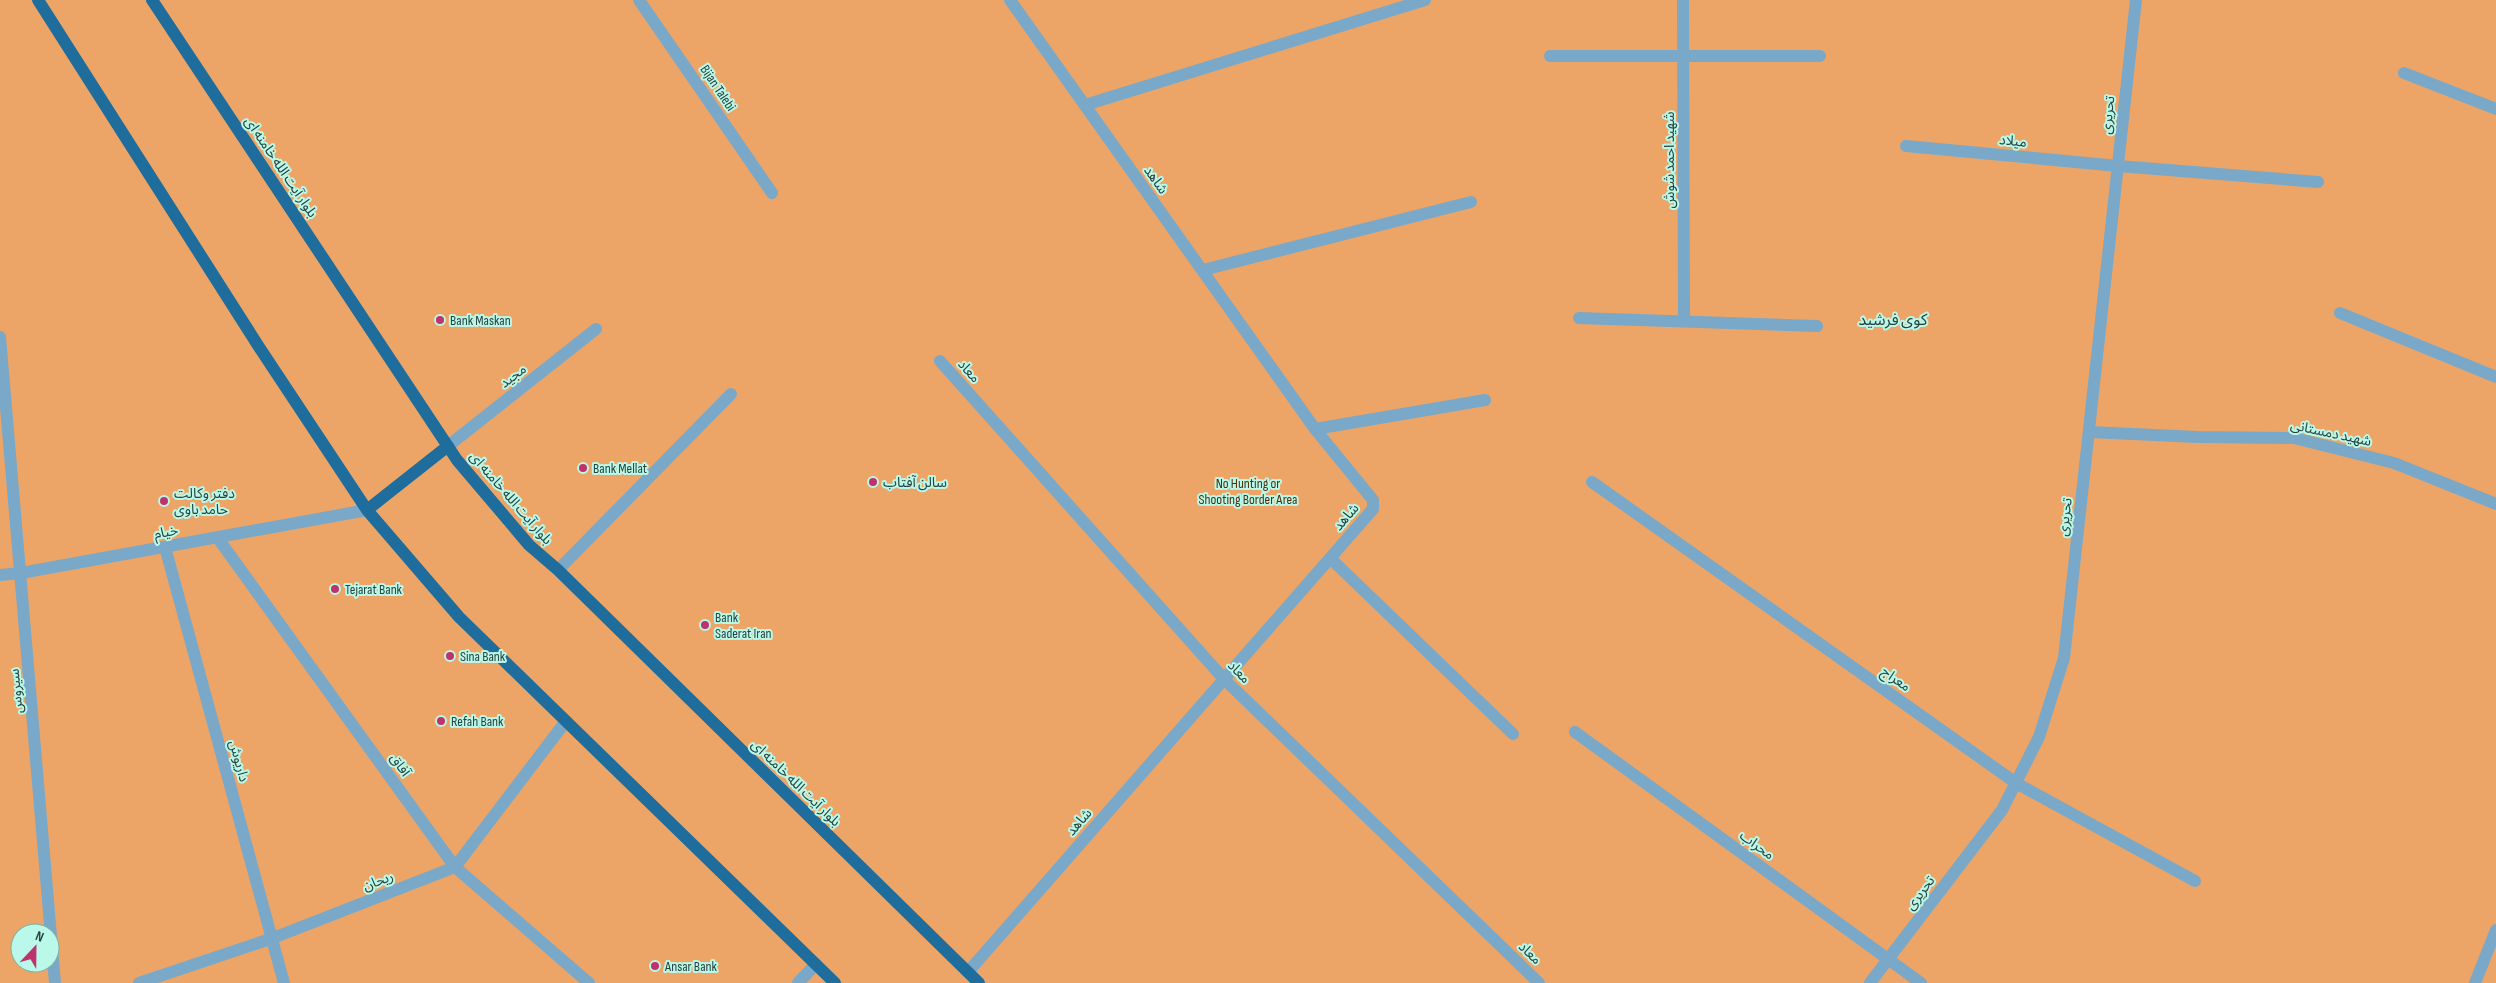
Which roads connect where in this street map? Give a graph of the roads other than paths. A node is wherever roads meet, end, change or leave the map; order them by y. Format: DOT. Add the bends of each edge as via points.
graph roads {
  1 [pos="38,0"];
  2 [pos="152,0"];
  3 [pos="639,0"];
  4 [pos="1010,0"];
  5 [pos="1425,0"];
  6 [pos="1683,0"];
  7 [pos="2136,0"];
  8 [pos="1550,56"];
  9 [pos="1683,56"];
  10 [pos="1820,56"];
  11 [pos="2404,73"];
  12 [pos="1085,105"];
  13 [pos="2496,109"];
  14 [pos="1906,146"];
  15 [pos="2118,166"];
  16 [pos="2318,182"];
  17 [pos="772,193"];
  18 [pos="1471,202"];
  19 [pos="1203,270"];
  20 [pos="2340,313"];
  21 [pos="1579,318"];
  22 [pos="1684,320"];
  23 [pos="1817,326"];
  24 [pos="596,330"];
  25 [pos="0,336"];
  26 [pos="940,361"];
  27 [pos="2496,377"];
  28 [pos="731,394"];
  29 [pos="1485,400"];
  30 [pos="1315,429"];
  31 [pos="2090,432"];
  32 [pos="448,446"];
  33 [pos="1592,482"];
  34 [pos="2496,504"];
  35 [pos="367,510"];
  36 [pos="217,537"];
  37 [pos="165,547"];
  38 [pos="1330,558"];
  39 [pos="558,570"];
  40 [pos="21,573"];
  41 [pos="0,575"];
  42 [pos="1224,679"];
  43 [pos="566,721"];
  44 [pos="1575,732"];
  45 [pos="1513,734"];
  46 [pos="2016,783"];
  47 [pos="454,867"];
  48 [pos="2195,881"];
  49 [pos="2496,930"];
  50 [pos="273,938"];
  51 [pos="1888,959"];
  52 [pos="816,964"];
  53 [pos="968,972"];
  54 [pos="55,983"];
  55 [pos="139,983"];
  56 [pos="284,983"];
  57 [pos="589,983"];
  58 [pos="798,983"];
  59 [pos="835,983"];
  60 [pos="979,983"];
  61 [pos="1539,983"];
  62 [pos="1870,983"];
  63 [pos="1921,983"];
  64 [pos="2475,983"];
  1 -- 35 [label="main road" via="258,347"];
  2 -- 32 [label="main road, بلوار آیت الله خامنه ای"];
  3 -- 17 [label="street, Bijan Talebi"];
  4 -- 12 [label="street, شاهد"];
  5 -- 12 [label="street"];
  6 -- 9 [label="street, شهید احمد شوش"];
  7 -- 15 [label="street, تحریری"];
  8 -- 9 [label="street"];
  9 -- 10 [label="street"];
  9 -- 22 [label="street, شهید احمد شوش"];
  11 -- 13 [label="street"];
  12 -- 19 [label="street, شاهد"];
  14 -- 15 [label="street, میلاد"];
  15 -- 16 [label="street, میلاد"];
  15 -- 31 [label="street, تحریری"];
  18 -- 19 [label="street"];
  19 -- 30 [label="street, شاهد"];
  20 -- 27 [label="street"];
  21 -- 22 [label="street"];
  22 -- 23 [label="street"];
  24 -- 32 [label="street, مجید"];
  25 -- 40 [label="street, سیروس"];
  26 -- 42 [label="street, معاد"];
  28 -- 39 [label="street"];
  29 -- 30 [label="street"];
  30 -- 38 [label="street, شاهد" via="1373,500 1373,509"];
  31 -- 34 [label="street, شهید دمستانی" via="2294,438 2394,463"];
  31 -- 46 [label="street, تحریری" via="2064,658 2039,736"];
  32 -- 35 [label="main road"];
  32 -- 39 [label="main road, بلوار آیت الله خامنه ای" via="529,545"];
  33 -- 46 [label="street, معراج"];
  35 -- 36 [label="street, خیام"];
  35 -- 43 [label="main road" via="459,617"];
  36 -- 37 [label="street, خیام"];
  36 -- 47 [label="street, آفاق"];
  37 -- 40 [label="street, خیام"];
  37 -- 50 [label="street, داریوش"];
  38 -- 42 [label="street, شاهد"];
  38 -- 45 [label="street"];
  39 -- 53 [label="main road, بلوار آیت الله خامنه ای"];
  40 -- 41 [label="street, خیام"];
  40 -- 54 [label="street, سیروس"];
  42 -- 53 [label="street, شاهد"];
  42 -- 61 [label="street, معاد"];
  43 -- 47 [label="street"];
  43 -- 52 [label="main road"];
  44 -- 51 [label="street, محراب"];
  46 -- 48 [label="street, معراج"];
  46 -- 51 [label="street, تحریری" via="2002,810"];
  47 -- 50 [label="street, ریحان"];
  47 -- 57 [label="street, آفاق"];
  49 -- 64 [label="street"];
  50 -- 55 [label="street, ریحان"];
  50 -- 56 [label="street, داریوش"];
  51 -- 62 [label="street, تحریری"];
  51 -- 63 [label="street, محراب"];
  52 -- 58 [label="street"];
  52 -- 59 [label="main road"];
  53 -- 60 [label="main road, بلوار آیت الله خامنه ای"];
}
